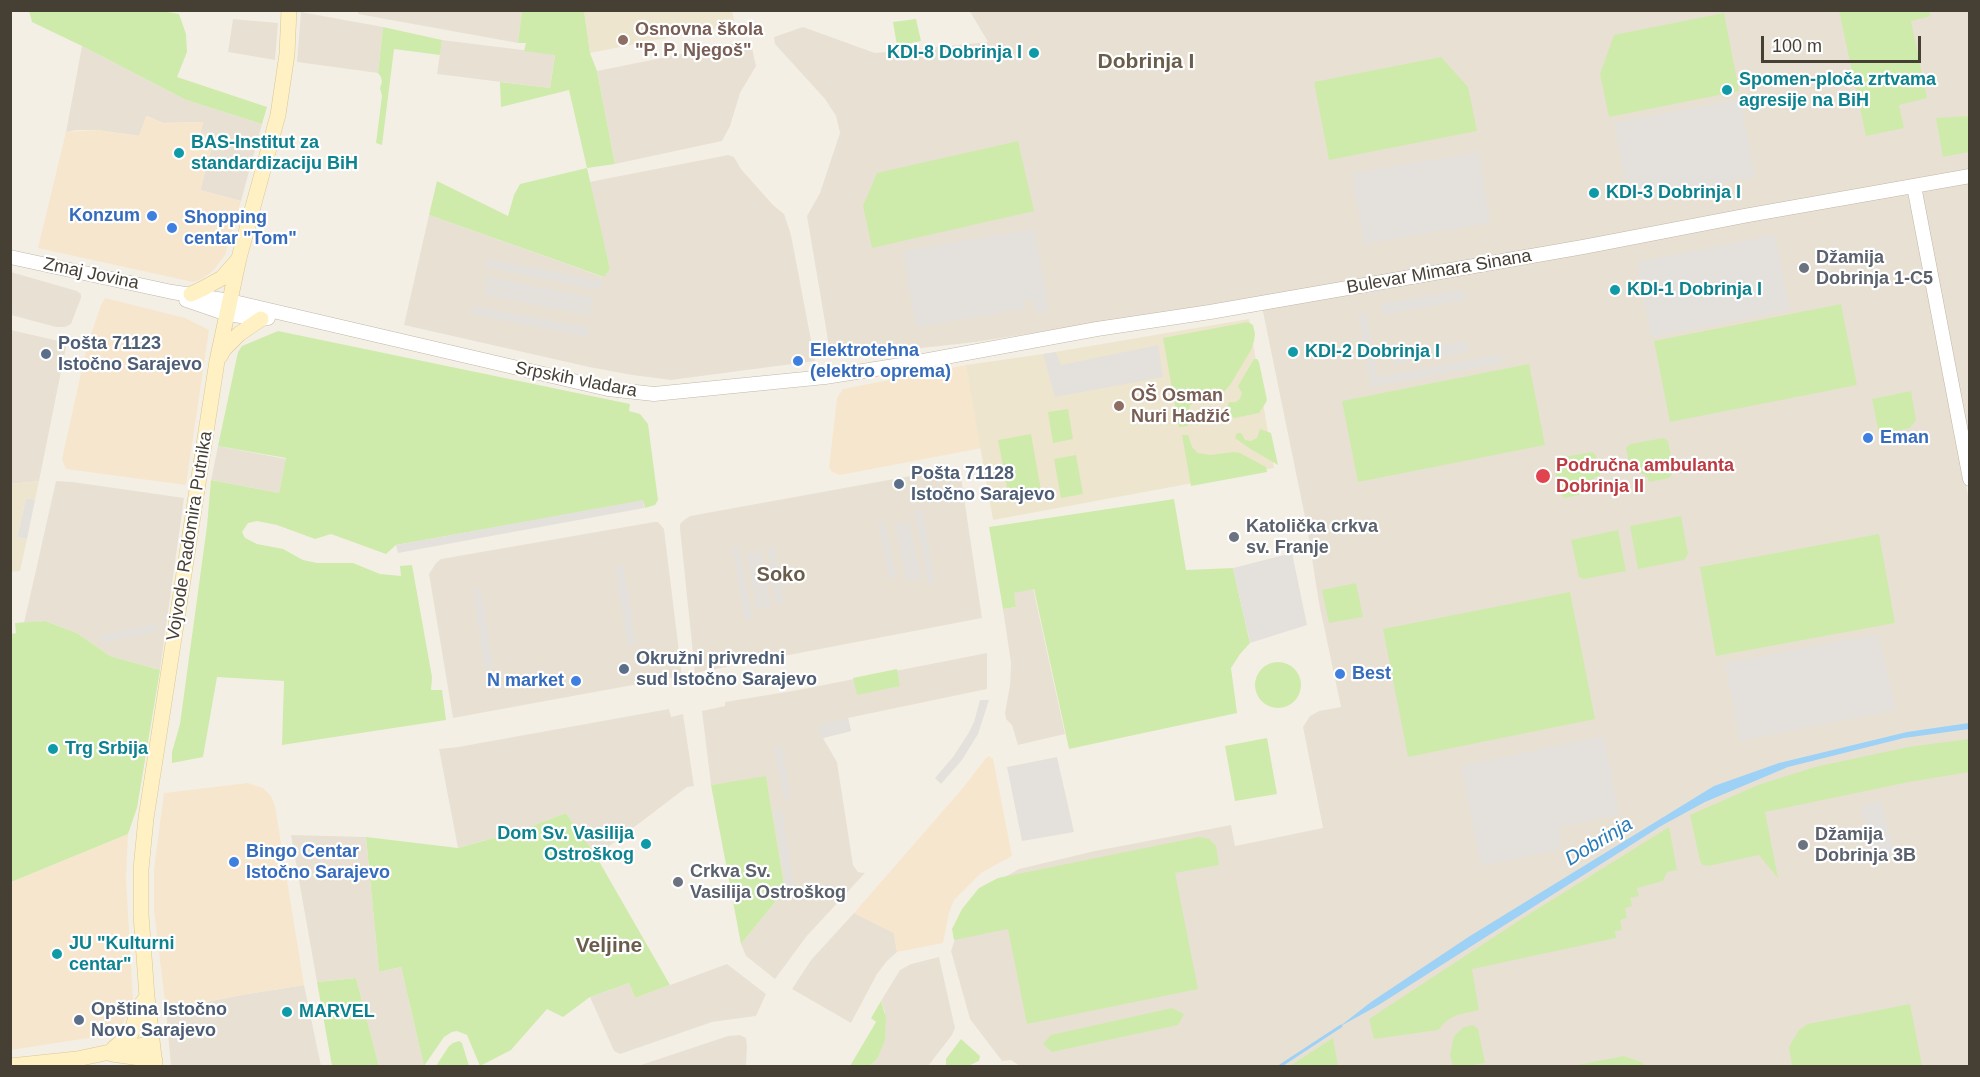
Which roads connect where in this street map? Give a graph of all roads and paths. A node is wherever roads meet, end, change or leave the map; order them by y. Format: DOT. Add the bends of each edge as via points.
graph roads {
  1 [pos="289,10"];
  2 [pos="1970,176"];
  3 [pos="1914,186"];
  4 [pos="10,257"];
  5 [pos="239,258"];
  6 [pos="172,292"];
  7 [pos="191,294"];
  8 [pos="228,308"];
  9 [pos="285,314"];
  10 [pos="261,319"];
  11 [pos="217,361"];
  12 [pos="907,364"];
  13 [pos="1970,479"];
  14 [pos="147,997"];
  15 [pos="152,1042"];
  16 [pos="106,1053"];
  17 [pos="155,1063"];
  18 [pos="10,1066"];
  1 -- 5 [label="main road, Vojvode Radomira Putnika" via="278,115"];
  2 -- 3 [label="street, Bulevar Mimara Sinana"];
  3 -- 12 [label="street, Bulevar Mimara Sinana"];
  3 -- 13 [label="street"];
  4 -- 6 [label="street, Zmaj Jovina"];
  5 -- 7 [label="main road" via="222,278"];
  5 -- 8 [label="main road, Vojvode Radomira Putnika"];
  6 -- 7 [label="street, Zmaj Jovina"];
  6 -- 8 [label="street, Zmaj Jovina" via="189,301"];
  7 -- 8 [label="street, Zmaj Jovina"];
  8 -- 9 [label="street, Srpskih vladara"];
  8 -- 10 [label="street, Srpskih vladara"];
  8 -- 11 [label="main road, Vojvode Radomira Putnika"];
  9 -- 10 [label="street, Srpskih vladara"];
  9 -- 12 [label="street, Srpskih vladara" via="635,393 825,377"];
  10 -- 11 [label="main road" via="239,334"];
  11 -- 14 [label="main road, Vojvode Radomira Putnika" via="146,818 141,915"];
  14 -- 15 [label="main road, Vojvode Radomira Putnika"];
  14 -- 16 [label="main road" via="139,1007 131,1034"];
  15 -- 16 [label="main road"];
  15 -- 17 [label="main road, Vojvode Radomira Putnika"];
  16 -- 17 [label="main road"];
  16 -- 18 [label="main road"];
}
